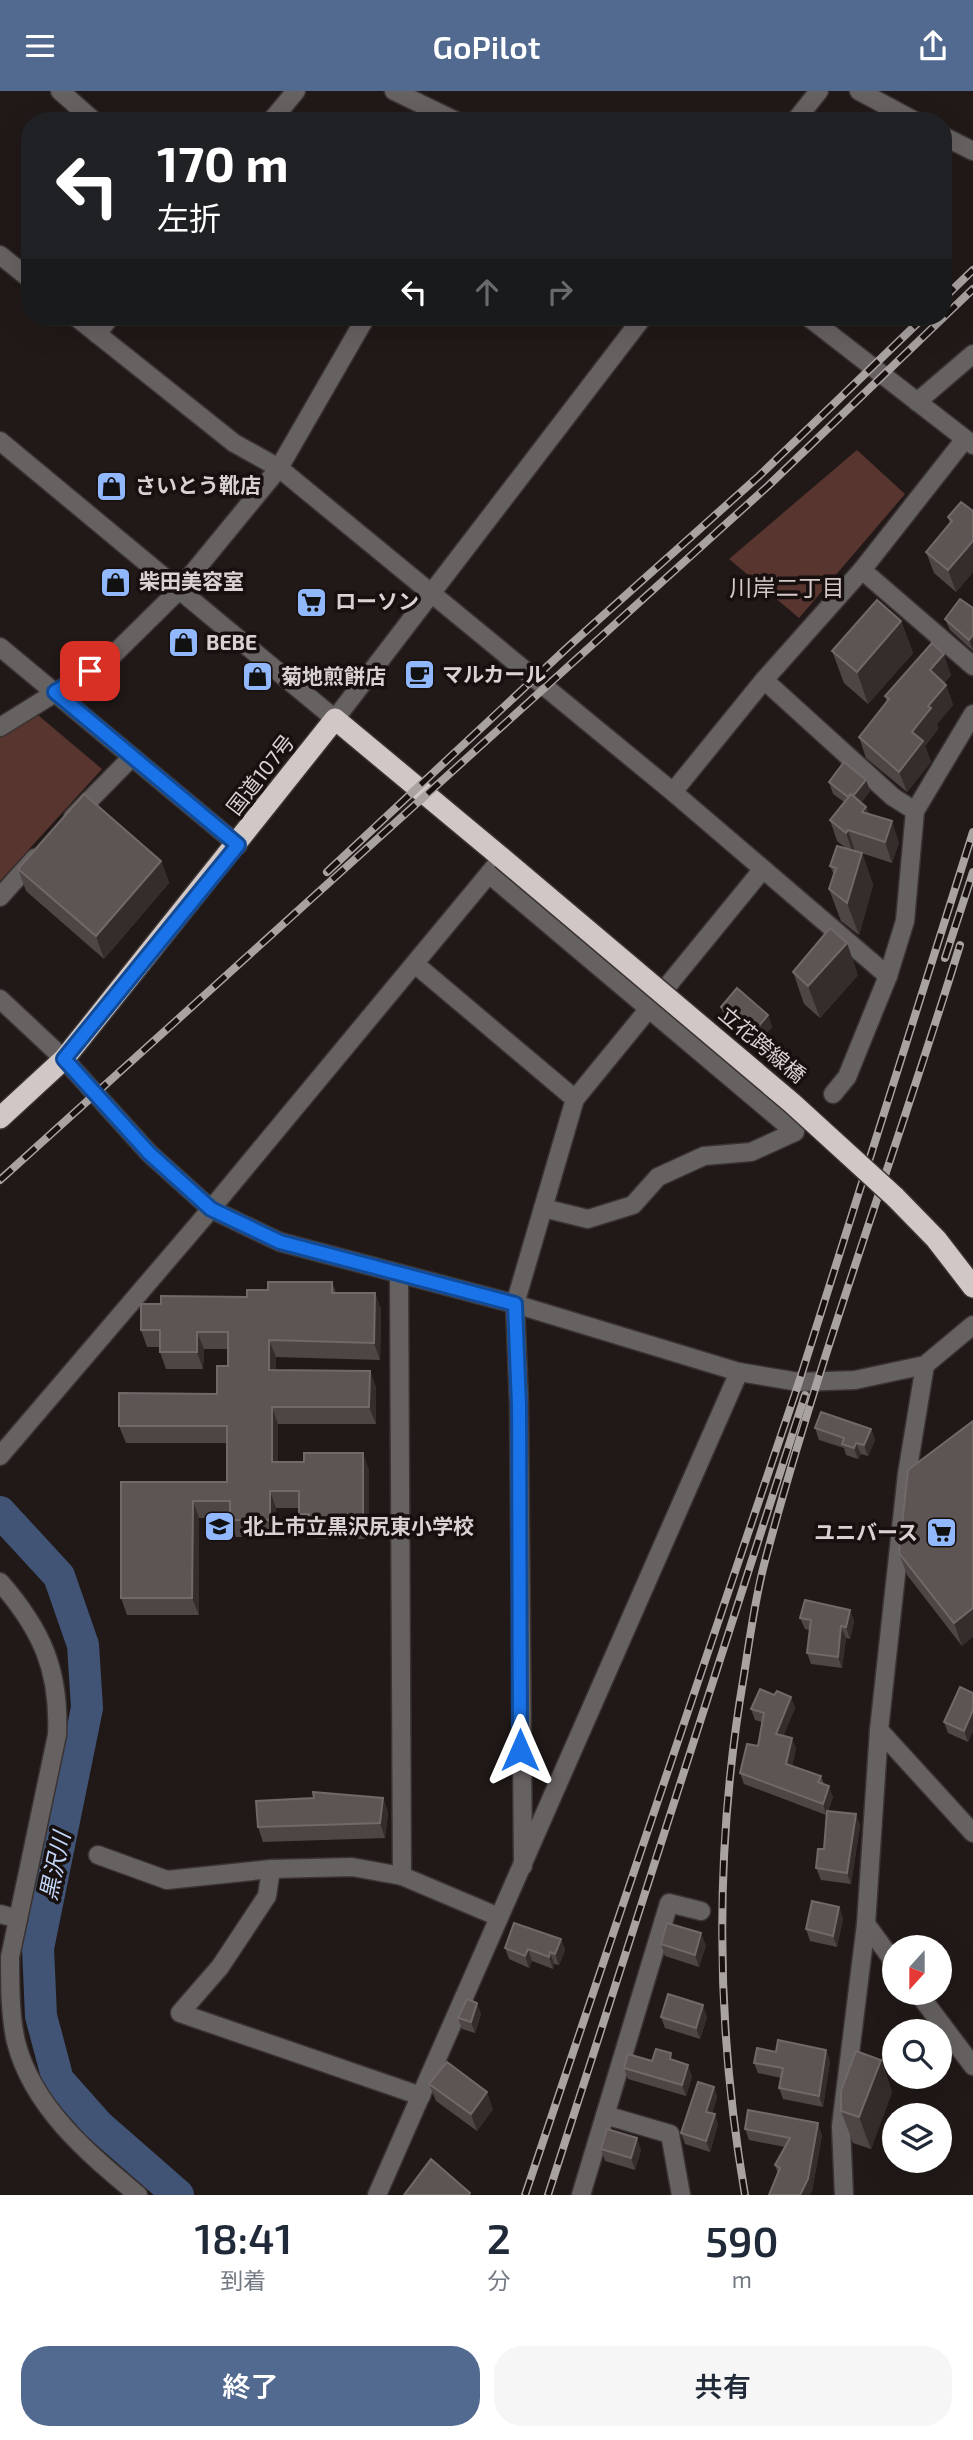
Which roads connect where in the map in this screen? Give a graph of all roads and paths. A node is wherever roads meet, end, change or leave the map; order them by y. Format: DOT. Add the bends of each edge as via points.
graph roads {
  1 [pos="60,91"];
  2 [pos="296,91"];
  3 [pos="394,91"];
  4 [pos="819,91"];
  5 [pos="859,91"];
  6 [pos="84,112"];
  7 [pos="278,112"];
  8 [pos="437,112"];
  9 [pos="803,112"];
  10 [pos="898,112"];
  11 [pos="952,140"];
  12 [pos="973,151"];
  13 [pos="0,255"];
  14 [pos="21,272"];
  15 [pos="87,326"];
  16 [pos="103,326"];
  17 [pos="361,326"];
  18 [pos="636,326"];
  19 [pos="820,326"];
  20 [pos="97,334"];
  21 [pos="973,353"];
  22 [pos="917,402"];
  23 [pos="0,441"];
  24 [pos="969,442"];
  25 [pos="279,468"];
  26 [pos="862,570"];
  27 [pos="178,591"];
  28 [pos="431,592"];
  29 [pos="0,647"];
  30 [pos="973,666"];
  31 [pos="764,680"];
  32 [pos="55,692"];
  33 [pos="973,714"];
  34 [pos="335,719"];
  35 [pos="0,727"];
  36 [pos="132,757"];
  37 [pos="673,792"];
  38 [pos="915,811"];
  39 [pos="238,845"];
  40 [pos="496,866"];
  41 [pos="763,869"];
  42 [pos="0,897"];
  43 [pos="415,964"];
  44 [pos="888,976"];
  45 [pos="0,999"];
  46 [pos="647,1008"];
  47 [pos="64,1059"];
  48 [pos="833,1094"];
  49 [pos="575,1099"];
  50 [pos="0,1118"];
  51 [pos="543,1208"];
  52 [pos="211,1209"];
  53 [pos="399,1275"];
  54 [pos="973,1287"];
  55 [pos="515,1304"];
  56 [pos="973,1325"];
  57 [pos="925,1365"];
  58 [pos="739,1372"];
  59 [pos="0,1455"];
  60 [pos="0,1582"];
  61 [pos="879,1730"];
  62 [pos="973,1833"];
  63 [pos="98,1855"];
  64 [pos="523,1866"];
  65 [pos="271,1869"];
  66 [pos="402,1876"];
  67 [pos="701,1911"];
  68 [pos="499,1916"];
  69 [pos="9,1917"];
  70 [pos="866,1924"];
  71 [pos="882,1946"];
  72 [pos="927,2005"];
  73 [pos="973,2067"];
  74 [pos="421,2096"];
  75 [pos="605,2115"];
  76 [pos="138,2195"];
  77 [pos="377,2195"];
  78 [pos="580,2195"];
  79 [pos="681,2195"];
  80 [pos="844,2195"];
  1 -- 6 [label="street"];
  2 -- 7 [label="street"];
  3 -- 8 [label="street"];
  4 -- 9 [label="street"];
  5 -- 10 [label="street"];
  11 -- 12 [label="street"];
  13 -- 14 [label="street"];
  15 -- 20 [label="street"];
  16 -- 20 [label="street"];
  17 -- 25 [label="street"];
  18 -- 28 [label="street"];
  19 -- 22 [label="street"];
  20 -- 25 [label="street" via="234,443"];
  21 -- 22 [label="street"];
  22 -- 24 [label="street"];
  23 -- 27 [label="street"];
  24 -- 26 [label="street"];
  25 -- 27 [label="street"];
  25 -- 28 [label="street"];
  26 -- 30 [label="street"];
  26 -- 31 [label="street"];
  27 -- 32 [label="street" via="108,660"];
  27 -- 34 [label="street"];
  28 -- 34 [label="street"];
  28 -- 37 [label="street"];
  29 -- 32 [label="street"];
  31 -- 37 [label="street"];
  31 -- 38 [label="street" via="893,797"];
  32 -- 35 [label="street"];
  32 -- 36 [label="street"];
  33 -- 38 [label="street"];
  34 -- 39 [label="highway, 国道107号"];
  34 -- 40 [label="highway"];
  36 -- 39 [label="street"];
  36 -- 42 [label="street"];
  37 -- 41 [label="street"];
  38 -- 44 [label="street" via="905,921"];
  39 -- 47 [label="highway, 国道107号"];
  40 -- 43 [label="street"];
  40 -- 46 [label="street"];
  40 -- 54 [label="highway, 立花跨線橋, bridge" via="848,1151 936,1239"];
  41 -- 44 [label="street"];
  41 -- 46 [label="street"];
  43 -- 49 [label="street"];
  43 -- 52 [label="street"];
  44 -- 48 [label="street" via="847,1077"];
  45 -- 47 [label="street"];
  46 -- 49 [label="street"];
  46 -- 51 [label="street" via="795,1132 751,1152 704,1156 658,1177 633,1205 588,1219"];
  47 -- 50 [label="highway, 国道107号"];
  47 -- 52 [label="street" via="149,1153"];
  49 -- 51 [label="street"];
  51 -- 55 [label="street"];
  52 -- 53 [label="street" via="280,1242"];
  52 -- 59 [label="street"];
  53 -- 55 [label="street"];
  53 -- 66 [label="street"];
  55 -- 58 [label="street"];
  55 -- 64 [label="street"];
  56 -- 57 [label="street"];
  57 -- 58 [label="street" via="819,1383"];
  57 -- 61 [label="street" via="906,1474"];
  58 -- 64 [label="street"];
  60 -- 69 [label="street" via="41,1637 59,1698 57,1735"];
  61 -- 62 [label="street"];
  61 -- 70 [label="street"];
  63 -- 65 [label="street" via="167,1880"];
  64 -- 68 [label="street"];
  65 -- 66 [label="street" via="352,1867"];
  65 -- 74 [label="street" via="267,1896 220,1967 180,2013"];
  66 -- 68 [label="street"];
  67 -- 75 [label="street" via="669,1903"];
  68 -- 74 [label="street"];
  69 -- 76 [label="street" via="10,1993 17,2043 36,2088 70,2136"];
  70 -- 71 [label="street"];
  70 -- 80 [label="street" via="841,2126"];
  72 -- 73 [label="street"];
  74 -- 77 [label="street"];
  75 -- 78 [label="street"];
  75 -- 79 [label="street" via="670,2134"];
}
